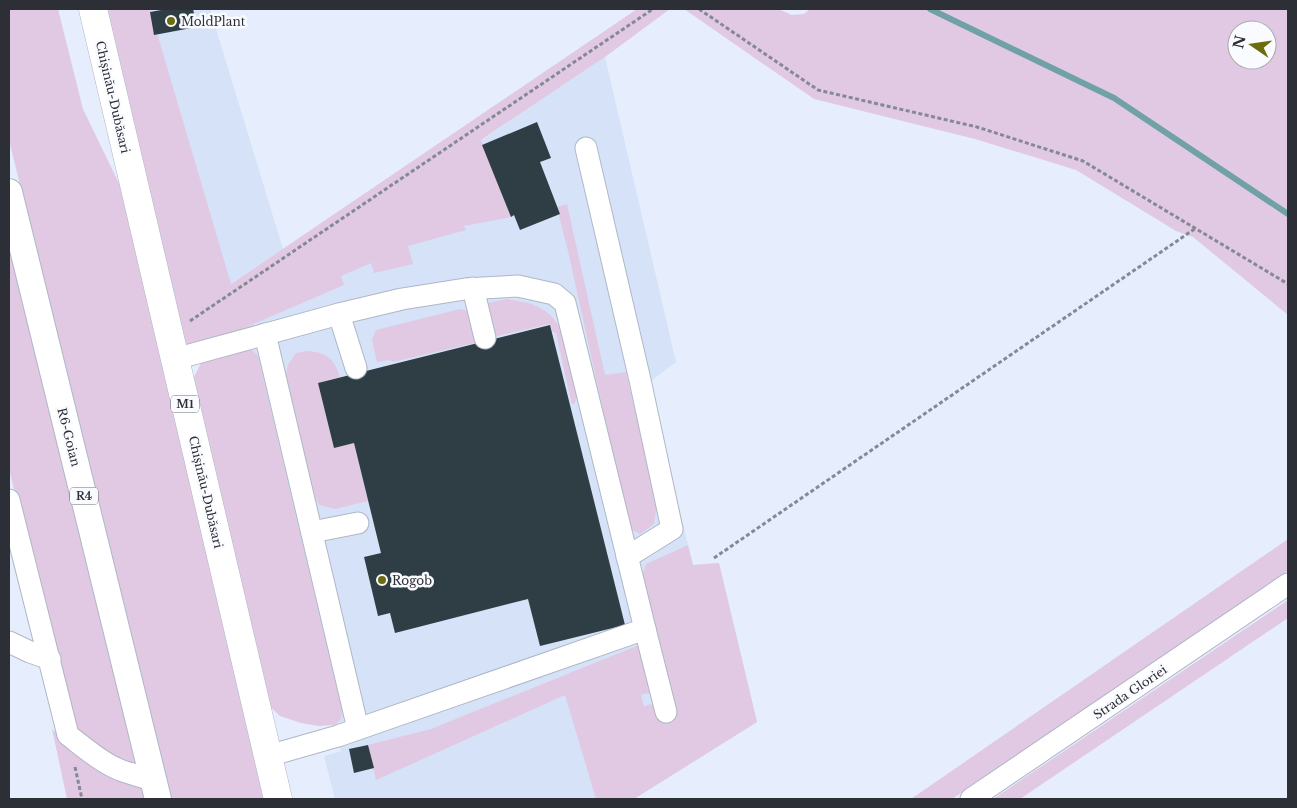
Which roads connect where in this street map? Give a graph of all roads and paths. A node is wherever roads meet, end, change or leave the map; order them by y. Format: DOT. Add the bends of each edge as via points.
graph roads {
  1 [pos="92,9"];
  2 [pos="652,9"];
  3 [pos="699,9"];
  4 [pos="586,148"];
  5 [pos="9,192"];
  6 [pos="1196,228"];
  7 [pos="1288,284"];
  8 [pos="473,288"];
  9 [pos="339,314"];
  10 [pos="265,334"];
  11 [pos="484,338"];
  12 [pos="172,347"];
  13 [pos="356,368"];
  14 [pos="9,500"];
  15 [pos="358,523"];
  16 [pos="312,532"];
  17 [pos="627,557"];
  18 [pos="714,558"];
  19 [pos="1288,584"];
  20 [pos="645,629"];
  21 [pos="9,642"];
  22 [pos="50,659"];
  23 [pos="666,712"];
  24 [pos="358,729"];
  25 [pos="268,756"];
  26 [pos="156,790"];
  27 [pos="278,799"];
  28 [pos="971,799"];
  1 -- 12 [label="highway, Chișinău-Dubăsari / M1"];
  2 -- 12 [label="path"];
  3 -- 6 [label="path" via="818,90 977,127 1082,161"];
  4 -- 17 [label="street" via="672,529"];
  5 -- 26 [label="main road, R6-Goian / R4"];
  6 -- 7 [label="path"];
  6 -- 18 [label="path"];
  8 -- 9 [label="street" via="402,299"];
  8 -- 11 [label="street"];
  8 -- 17 [label="street" via="518,286 554,294 565,302"];
  9 -- 10 [label="street"];
  9 -- 13 [label="street"];
  10 -- 12 [label="street"];
  10 -- 16 [label="street"];
  12 -- 25 [label="highway, Chișinău-Dubăsari / M1"];
  14 -- 22 [label="street"];
  15 -- 16 [label="street"];
  16 -- 24 [label="street"];
  17 -- 20 [label="street"];
  19 -- 28 [label="street, Strada Gloriei"];
  20 -- 23 [label="street"];
  20 -- 24 [label="street"];
  21 -- 22 [label="street"];
  22 -- 26 [label="street" via="68,735 108,764"];
  24 -- 25 [label="street"];
  25 -- 27 [label="highway, Chișinău-Dubăsari / M1"];
}
